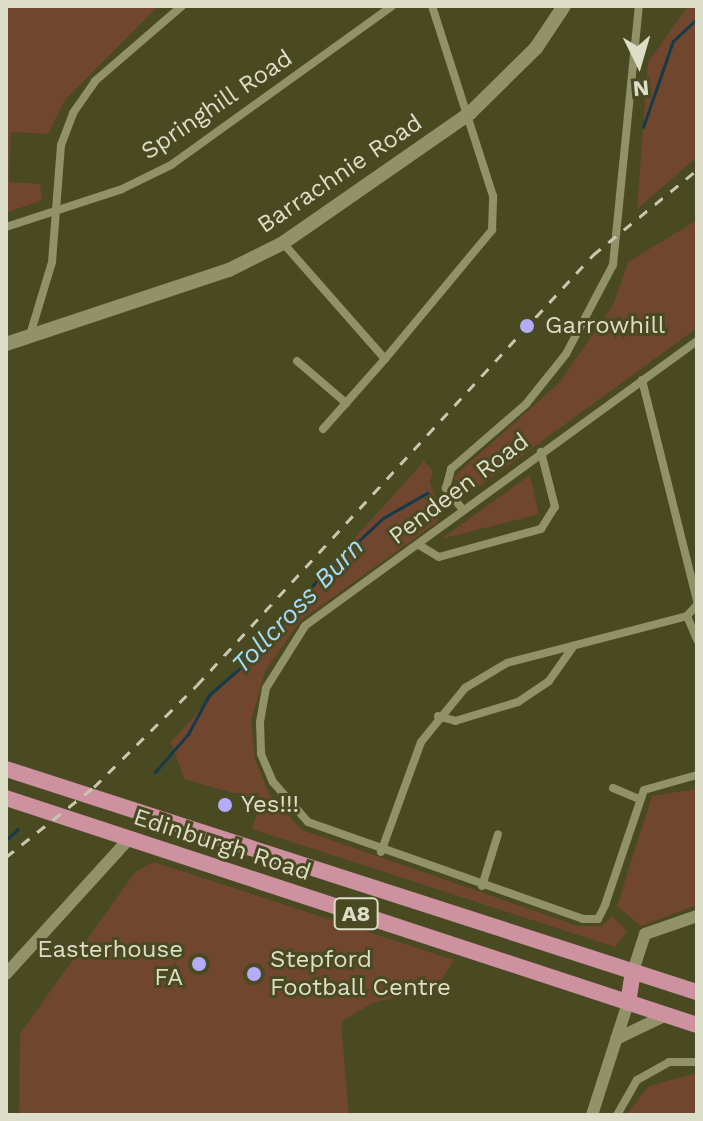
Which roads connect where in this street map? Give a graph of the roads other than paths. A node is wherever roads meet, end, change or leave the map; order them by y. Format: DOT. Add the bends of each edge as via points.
graph roads {
  1 [pos="182,6"];
  2 [pos="392,6"];
  3 [pos="432,6"];
  4 [pos="564,6"];
  5 [pos="639,6"];
  6 [pos="470,113"];
  7 [pos="59,210"];
  8 [pos="6,227"];
  9 [pos="283,243"];
  10 [pos="30,336"];
  11 [pos="697,341"];
  12 [pos="6,344"];
  13 [pos="385,359"];
  14 [pos="297,361"];
  15 [pos="642,380"];
  16 [pos="346,403"];
  17 [pos="323,429"];
  18 [pos="541,452"];
  19 [pos="463,510"];
  20 [pos="419,545"];
  21 [pos="697,603"];
  22 [pos="687,616"];
  23 [pos="697,640"];
  24 [pos="573,646"];
  25 [pos="438,716"];
  26 [pos="6,769"];
  27 [pos="697,775"];
  28 [pos="613,788"];
  29 [pos="6,798"];
  30 [pos="639,799"];
  31 [pos="140,814"];
  32 [pos="498,834"];
  33 [pos="128,840"];
  34 [pos="381,852"];
  35 [pos="482,886"];
  36 [pos="697,916"];
  37 [pos="479,922"];
  38 [pos="470,951"];
  39 [pos="633,971"];
  40 [pos="7,972"];
  41 [pos="697,992"];
  42 [pos="628,1003"];
  43 [pos="666,1015"];
  44 [pos="697,1025"];
  45 [pos="616,1039"];
  46 [pos="697,1062"];
  47 [pos="592,1115"];
  48 [pos="617,1115"];
  1 -- 7 [label="street" via="95,81 73,113 61,145"];
  2 -- 7 [label="street, Springhill Road" via="171,165"];
  3 -- 6 [label="street"];
  4 -- 6 [label="main road, Barrachnie Road" via="536,48"];
  5 -- 19 [label="street" via="613,265 566,354 526,404 451,469 446,488"];
  6 -- 9 [label="main road, Barrachnie Road"];
  6 -- 13 [label="street" via="493,196 492,230"];
  7 -- 8 [label="street, Springhill Road"];
  7 -- 10 [label="street"];
  9 -- 10 [label="main road, Barrachnie Road" via="229,270"];
  9 -- 13 [label="street"];
  10 -- 12 [label="main road, Barrachnie Road"];
  11 -- 15 [label="street, Pendeen Road"];
  13 -- 16 [label="street"];
  14 -- 16 [label="street"];
  15 -- 18 [label="street, Pendeen Road"];
  15 -- 21 [label="street"];
  16 -- 17 [label="street"];
  18 -- 19 [label="street, Pendeen Road"];
  18 -- 20 [label="street" via="555,507 541,529 439,557"];
  19 -- 20 [label="street, Pendeen Road"];
  20 -- 34 [label="street, Pendeen Road" via="305,626 266,688 260,722 261,754 290,805 329,833"];
  21 -- 22 [label="street"];
  22 -- 23 [label="street"];
  22 -- 24 [label="street"];
  24 -- 25 [label="street" via="507,663 465,688"];
  24 -- 25 [label="street" via="549,681 518,702 455,721"];
  25 -- 34 [label="street" via="421,742"];
  26 -- 31 [label="main road, Edinburgh Road / A8"];
  27 -- 30 [label="street" via="658,783"];
  28 -- 30 [label="street"];
  29 -- 33 [label="main road, Edinburgh Road / A8"];
  30 -- 35 [label="street, Pendeen Road" via="598,919 583,919"];
  31 -- 33 [label="main road"];
  31 -- 37 [label="main road, Edinburgh Road / A8"];
  32 -- 35 [label="street"];
  33 -- 38 [label="main road, Edinburgh Road / A8"];
  33 -- 40 [label="street"];
  34 -- 35 [label="street, Pendeen Road"];
  36 -- 39 [label="street" via="645,934"];
  37 -- 38 [label="main road"];
  37 -- 39 [label="main road, Edinburgh Road / A8"];
  38 -- 42 [label="main road, Edinburgh Road / A8"];
  39 -- 41 [label="main road, Edinburgh Road / A8"];
  39 -- 42 [label="main road"];
  42 -- 43 [label="main road, Edinburgh Road / A8"];
  42 -- 45 [label="street"];
  43 -- 44 [label="main road, Edinburgh Road / A8"];
  43 -- 45 [label="street"];
  45 -- 47 [label="street"];
  46 -- 48 [label="street" via="669,1062 637,1080"];
}
